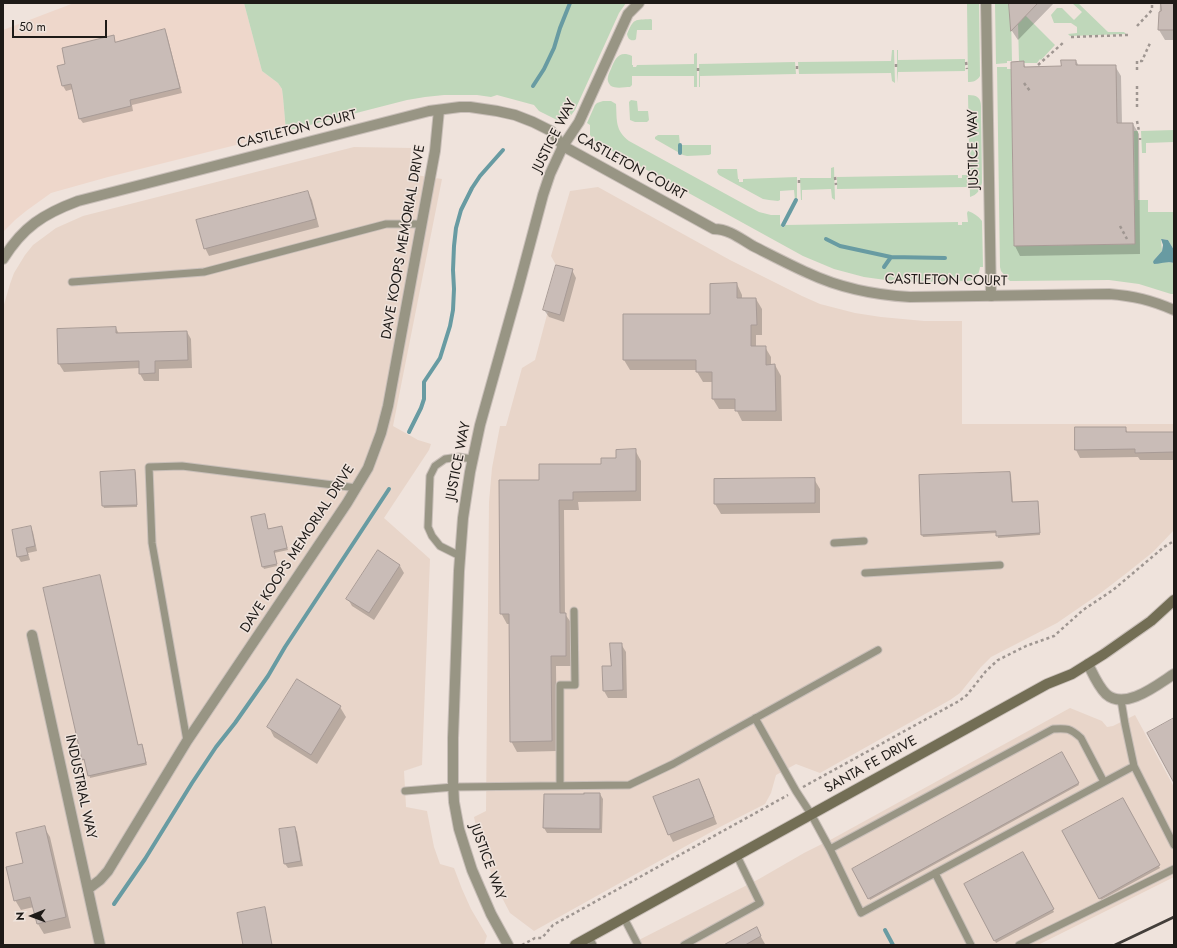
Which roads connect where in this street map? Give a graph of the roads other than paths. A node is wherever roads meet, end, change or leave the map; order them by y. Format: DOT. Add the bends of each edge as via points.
graph roads {
  1 [pos="639,3"];
  2 [pos="986,3"];
  3 [pos="439,110"];
  4 [pos="564,146"];
  5 [pos="422,224"];
  6 [pos="3,259"];
  7 [pos="72,282"];
  8 [pos="991,296"];
  9 [pos="1174,310"];
  10 [pos="472,459"];
  11 [pos="357,488"];
  12 [pos="864,541"];
  13 [pos="834,543"];
  14 [pos="460,556"];
  15 [pos="1000,565"];
  16 [pos="865,573"];
  17 [pos="1174,600"];
  18 [pos="574,611"];
  19 [pos="32,635"];
  20 [pos="878,650"];
  21 [pos="1088,664"];
  22 [pos="1174,674"];
  23 [pos="1121,700"];
  24 [pos="755,718"];
  25 [pos="187,741"];
  26 [pos="1134,766"];
  27 [pos="1104,782"];
  28 [pos="560,786"];
  29 [pos="454,787"];
  30 [pos="405,790"];
  31 [pos="811,814"];
  32 [pos="1174,845"];
  33 [pos="830,849"];
  34 [pos="736,856"];
  35 [pos="1174,869"];
  36 [pos="935,874"];
  37 [pos="88,889"];
  38 [pos="624,918"];
  39 [pos="591,941"];
  40 [pos="100,945"];
  41 [pos="508,945"];
  42 [pos="574,945"];
  43 [pos="638,945"];
  44 [pos="684,945"];
  45 [pos="971,945"];
  46 [pos="1019,945"];
  1 -- 4 [label="street, JUSTICE WAY" via="628,14 579,122"];
  2 -- 8 [label="street, JUSTICE WAY"];
  3 -- 4 [label="street, CASTLETON COURT" via="470,107 515,115 551,131"];
  3 -- 5 [label="street, DAVE KOOPS MEMORIAL DRIVE" via="435,151"];
  3 -- 6 [label="street, CASTLETON COURT" via="78,201 56,209 34,222 12,245"];
  4 -- 8 [label="street, CASTLETON COURT" via="714,229 723,229 752,246 820,278 860,291 893,296"];
  4 -- 10 [label="street, JUSTICE WAY" via="548,178 539,208"];
  5 -- 7 [label="lane" via="386,224 204,272"];
  5 -- 11 [label="street, DAVE KOOPS MEMORIAL DRIVE" via="388,406 373,456"];
  8 -- 9 [label="street, CASTLETON COURT" via="1109,294 1135,296"];
  10 -- 14 [label="street, JUSTICE WAY"];
  10 -- 14 [label="lane" via="445,459 436,466 430,476 428,527 440,546"];
  11 -- 25 [label="street, DAVE KOOPS MEMORIAL DRIVE"];
  11 -- 25 [label="lane" via="182,466 150,468 152,543"];
  12 -- 13 [label="lane"];
  14 -- 29 [label="street, JUSTICE WAY" via="453,738"];
  15 -- 16 [label="lane"];
  17 -- 21 [label="main road, SANTA FE DRIVE" via="1146,626"];
  18 -- 28 [label="lane" via="575,685 560,685"];
  19 -- 37 [label="street, INDUSTRIAL WAY"];
  20 -- 24 [label="lane"];
  21 -- 23 [label="street" via="1103,690 1110,697"];
  21 -- 31 [label="main road, SANTA FE DRIVE"];
  22 -- 23 [label="street" via="1144,693"];
  23 -- 26 [label="lane"];
  24 -- 28 [label="lane" via="673,764 629,785"];
  24 -- 31 [label="lane"];
  25 -- 37 [label="street, DAVE KOOPS MEMORIAL DRIVE" via="108,871"];
  26 -- 27 [label="lane"];
  26 -- 32 [label="lane"];
  27 -- 33 [label="lane" via="1081,738 1067,728 1053,729"];
  27 -- 36 [label="lane"];
  28 -- 29 [label="lane"];
  29 -- 30 [label="lane"];
  29 -- 41 [label="street, JUSTICE WAY" via="456,816 464,848 491,914"];
  31 -- 33 [label="lane"];
  31 -- 34 [label="main road, SANTA FE DRIVE"];
  33 -- 36 [label="lane" via="861,913"];
  34 -- 38 [label="main road, SANTA FE DRIVE"];
  34 -- 44 [label="lane" via="760,903"];
  35 -- 46 [label="lane"];
  36 -- 45 [label="lane"];
  37 -- 40 [label="street, INDUSTRIAL WAY"];
  38 -- 39 [label="main road, SANTA FE DRIVE"];
  38 -- 43 [label="lane"];
  39 -- 42 [label="main road, SANTA FE DRIVE"];
}
